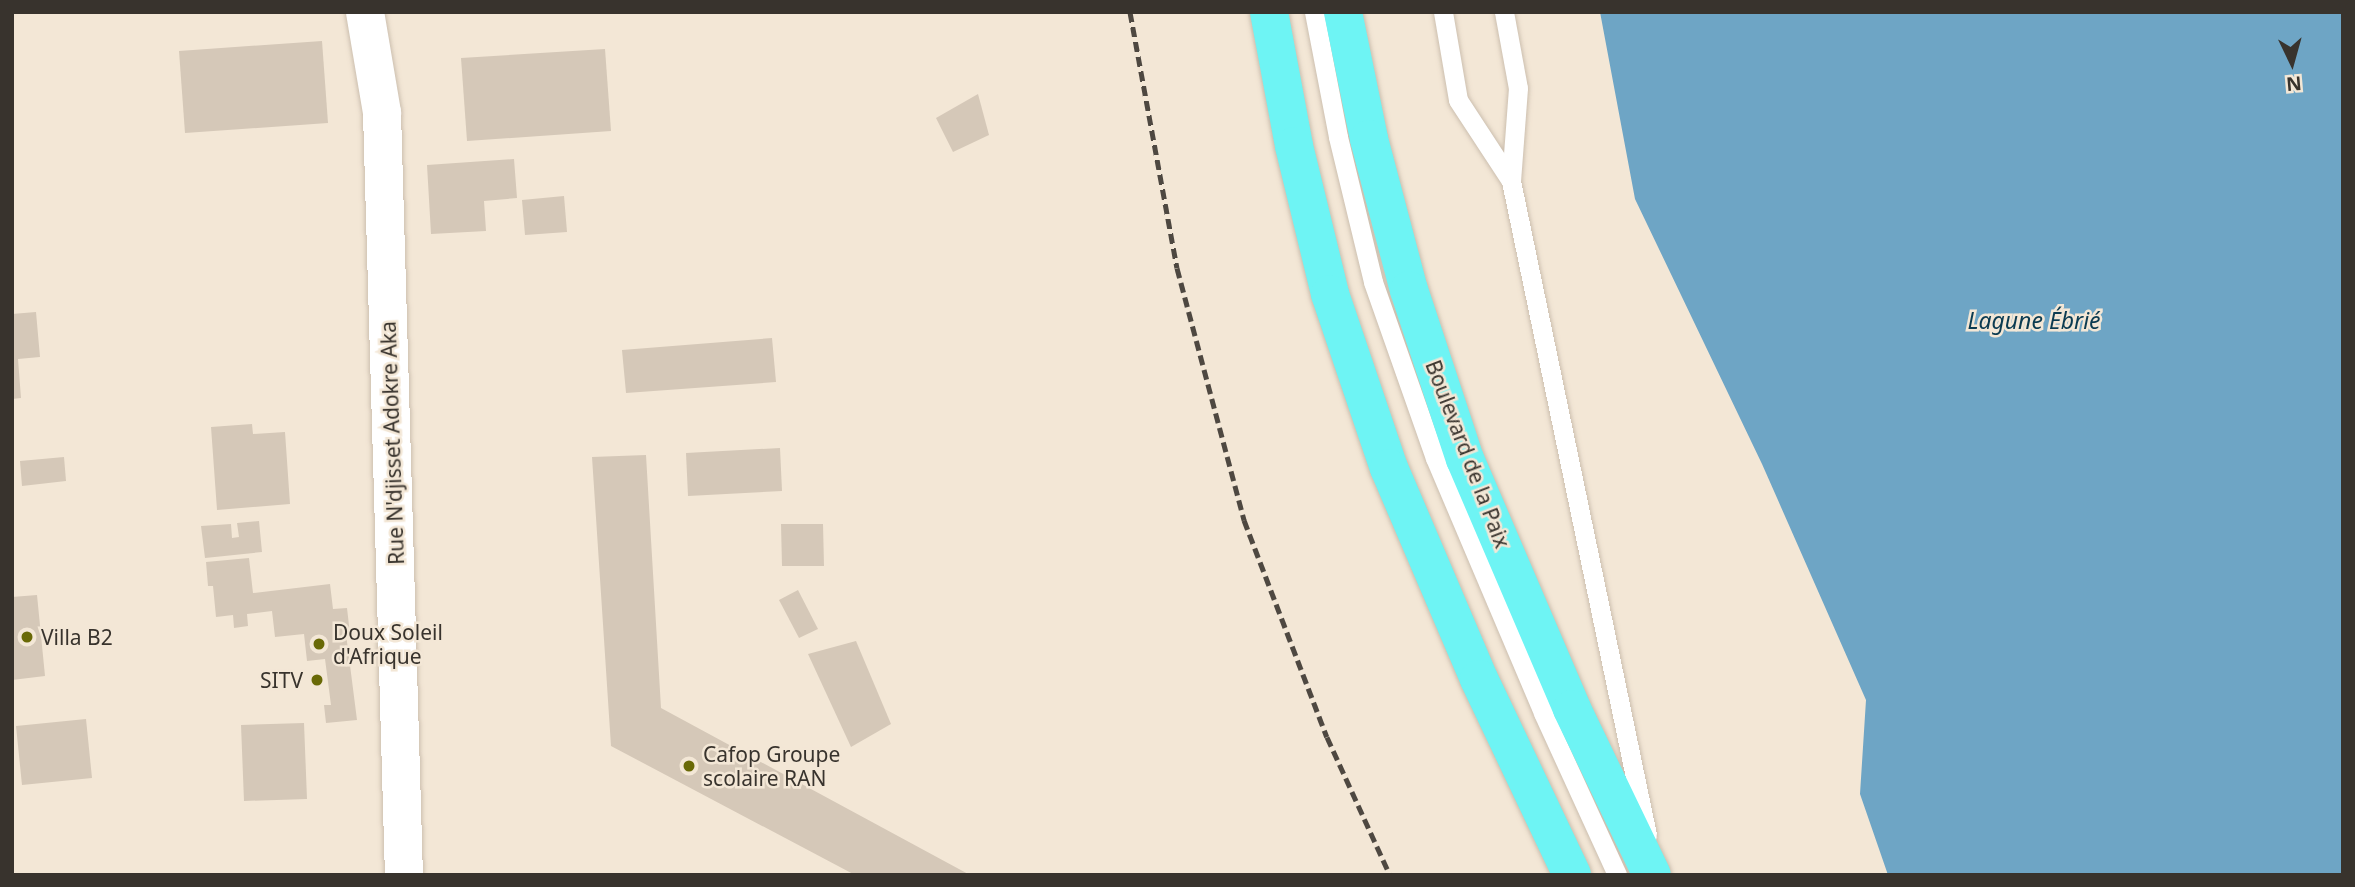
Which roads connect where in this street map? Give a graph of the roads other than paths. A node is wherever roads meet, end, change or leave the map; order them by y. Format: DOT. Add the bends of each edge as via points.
graph roads {
  1 [pos="365,12"];
  2 [pos="1269,12"];
  3 [pos="1314,12"];
  4 [pos="1343,12"];
  5 [pos="1443,12"];
  6 [pos="1504,12"];
  7 [pos="1511,181"];
  8 [pos="404,875"];
  9 [pos="1572,875"];
  10 [pos="1617,875"];
  11 [pos="1654,875"];
  1 -- 8 [label="street, Rue N'djisset Adokre Aka" via="382,113"];
  2 -- 9 [label="main road" via="1294,146 1330,294 1389,468 1479,679"];
  3 -- 10 [label="lane, Boulevard de la Paix" via="1373,282 1435,458"];
  4 -- 11 [label="main road, Boulevard de la Paix" via="1368,139 1406,278 1465,459 1572,709"];
  5 -- 7 [label="lane" via="1458,100"];
  6 -- 7 [label="lane" via="1518,88"];
  7 -- 11 [label="lane"];
}
